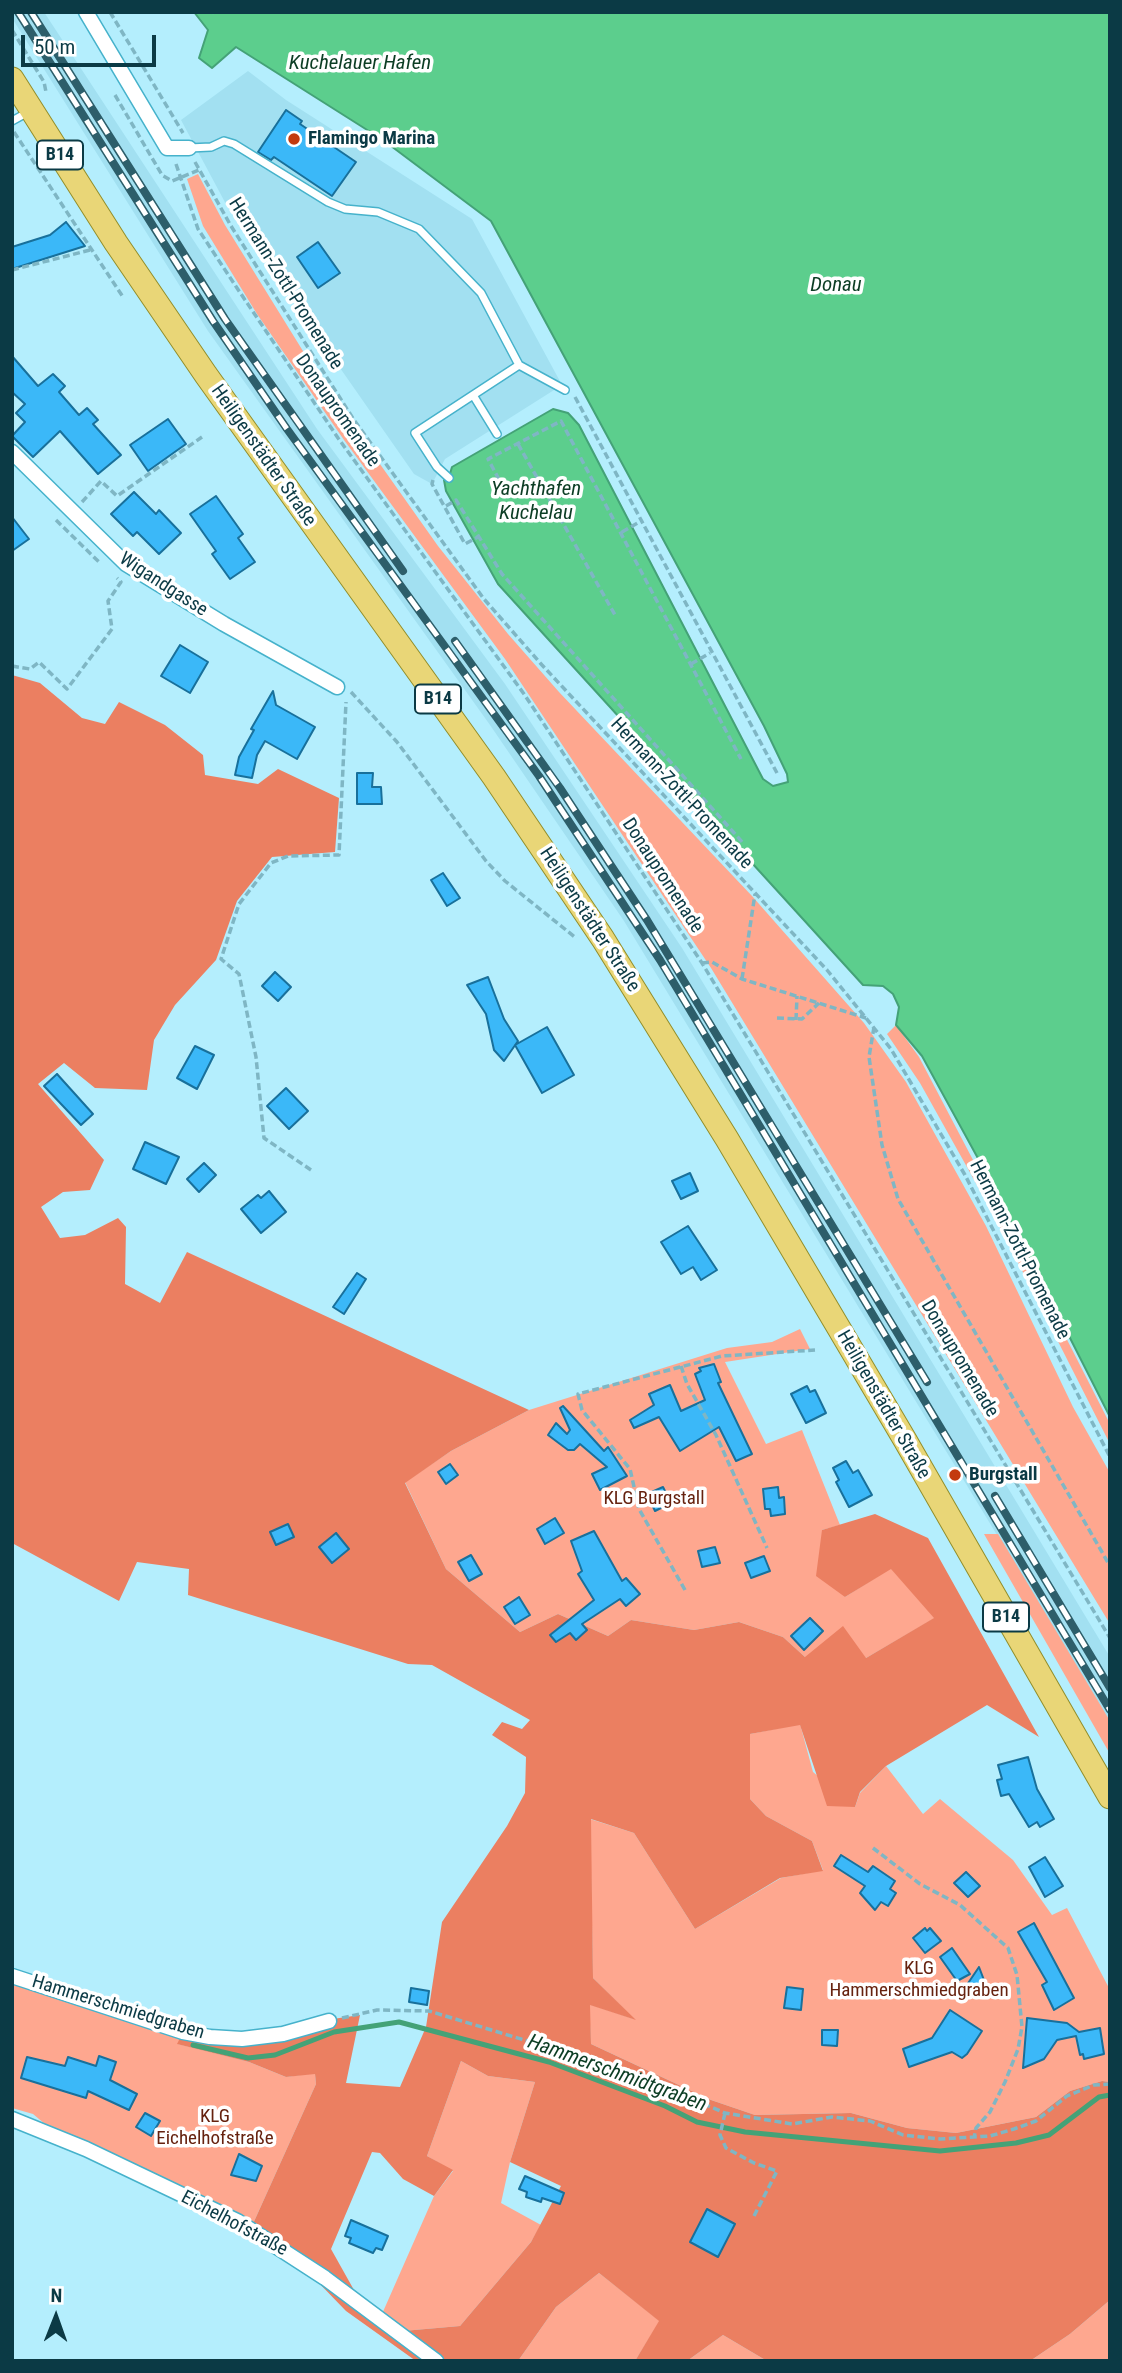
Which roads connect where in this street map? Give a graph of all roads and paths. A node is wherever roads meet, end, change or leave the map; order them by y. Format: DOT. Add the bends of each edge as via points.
graph roads {
  1 [pos="86,12"];
  2 [pos="110,12"];
  3 [pos="12,30"];
  4 [pos="12,79"];
  5 [pos="30,107"];
  6 [pos="12,130"];
  7 [pos="167,148"];
  8 [pos="189,148"];
  9 [pos="199,170"];
  10 [pos="90,250"];
  11 [pos="12,270"];
  12 [pos="123,297"];
  13 [pos="519,365"];
  14 [pos="565,390"];
  15 [pos="473,396"];
  16 [pos="497,434"];
  17 [pos="202,437"];
  18 [pos="518,444"];
  19 [pos="12,452"];
  20 [pos="437,467"];
  21 [pos="450,478"];
  22 [pos="509,498"];
  23 [pos="446,506"];
  24 [pos="77,507"];
  25 [pos="642,522"];
  26 [pos="622,532"];
  27 [pos="478,537"];
  28 [pos="102,565"];
  29 [pos="111,574"];
  30 [pos="615,615"];
  31 [pos="711,653"];
  32 [pos="691,664"];
  33 [pos="12,666"];
  34 [pos="337,687"];
  35 [pos="346,702"];
  36 [pos="741,760"];
  37 [pos="777,773"];
  38 [pos="744,844"];
  39 [pos="755,894"];
  40 [pos="576,938"];
  41 [pos="702,963"];
  42 [pos="742,979"];
  43 [pos="797,996"];
  44 [pos="820,1003"];
  45 [pos="777,1018"];
  46 [pos="868,1019"];
  47 [pos="796,1020"];
  48 [pos="874,1027"];
  49 [pos="312,1170"];
  50 [pos="815,1350"];
  51 [pos="681,1366"];
  52 [pos="1110,1457"];
  53 [pos="767,1548"];
  54 [pos="1110,1566"];
  55 [pos="685,1590"];
  56 [pos="1110,1638"];
  57 [pos="1094,1769"];
  58 [pos="1110,1787"];
  59 [pos="1110,1797"];
  60 [pos="873,1848"];
  61 [pos="12,1976"];
  62 [pos="329,2021"];
  63 [pos="1110,2084"];
  64 [pos="725,2113"];
  65 [pos="12,2119"];
  66 [pos="974,2138"];
  67 [pos="754,2216"];
  68 [pos="436,2361"];
  1 -- 7 [label="street"];
  2 -- 8 [label="path"];
  3 -- 5 [label="path" via="44,82"];
  4 -- 5 [label="main road, Heiligenstädter Straße / B14"];
  5 -- 57 [label="main road, Heiligenstädter Straße / B14" via="206,375 494,777 603,939 727,1139"];
  6 -- 10 [label="path"];
  7 -- 8 [label="street"];
  7 -- 41 [label="path, Donaupromenade" via="183,178 198,229 338,438 524,694"];
  8 -- 13 [label="lane" via="224,141 234,144 328,202 345,209 378,212 419,229 481,293"];
  9 -- 39 [label="path, Hermann-Zottl-Promenade" via="354,420 453,558 542,665"];
  10 -- 11 [label="path"];
  10 -- 12 [label="path"];
  13 -- 14 [label="lane"];
  13 -- 15 [label="lane"];
  14 -- 25 [label="path" via="578,400"];
  15 -- 16 [label="lane"];
  15 -- 20 [label="lane" via="415,433"];
  17 -- 24 [label="path" via="117,496 101,481"];
  18 -- 22 [label="path" via="488,460"];
  18 -- 26 [label="path" via="562,421"];
  18 -- 30 [label="path"];
  19 -- 24 [label="street, Wigandgasse"];
  20 -- 21 [label="lane"];
  20 -- 23 [label="path" via="432,484"];
  23 -- 27 [label="path" via="456,500"];
  23 -- 27 [label="path" via="466,544"];
  24 -- 28 [label="path" via="56,520"];
  24 -- 34 [label="street, Wigandgasse" via="126,564"];
  25 -- 26 [label="path"];
  25 -- 31 [label="path"];
  26 -- 32 [label="path"];
  27 -- 38 [label="path" via="502,574"];
  29 -- 33 [label="path" via="121,582 108,601 112,629 67,689 39,662 30,669"];
  31 -- 32 [label="path"];
  31 -- 37 [label="path"];
  32 -- 36 [label="path"];
  34 -- 40 [label="path" via="347,688 374,714 505,881"];
  35 -- 49 [label="path" via="340,855 288,856 271,863 239,904 221,959 239,974 256,1057 264,1138"];
  39 -- 42 [label="path"];
  39 -- 46 [label="path, Hermann-Zottl-Promenade"];
  41 -- 42 [label="path" via="712,962"];
  41 -- 56 [label="path, Donaupromenade"];
  42 -- 43 [label="path"];
  43 -- 44 [label="path"];
  43 -- 47 [label="path"];
  44 -- 46 [label="path"];
  44 -- 47 [label="path"];
  45 -- 47 [label="path"];
  46 -- 48 [label="path, Hermann-Zottl-Promenade"];
  48 -- 52 [label="path, Hermann-Zottl-Promenade" via="921,1096 965,1175"];
  48 -- 54 [label="path" via="869,1057 882,1145 898,1199"];
  50 -- 51 [label="path" via="722,1356"];
  51 -- 53 [label="path"];
  51 -- 55 [label="path" via="578,1394 582,1410 630,1469 639,1508"];
  57 -- 58 [label="main road"];
  57 -- 59 [label="main road, Heiligenstädter Straße / B14"];
  60 -- 66 [label="path" via="920,1884 960,1905 1008,1948 1017,1975 1022,2026 1018,2049"];
  61 -- 62 [label="street, Hammerschmiedgraben" via="210,2037 284,2034"];
  62 -- 64 [label="path" via="377,2010 429,2011 626,2071"];
  63 -- 66 [label="path" via="1067,2096 1036,2121"];
  64 -- 66 [label="path" via="792,2124 845,2118 870,2121 903,2135"];
  64 -- 67 [label="path" via="720,2134 726,2148 777,2171"];
  65 -- 68 [label="street, Eichelhofstraße" via="86,2149 256,2232 325,2277"];
}
